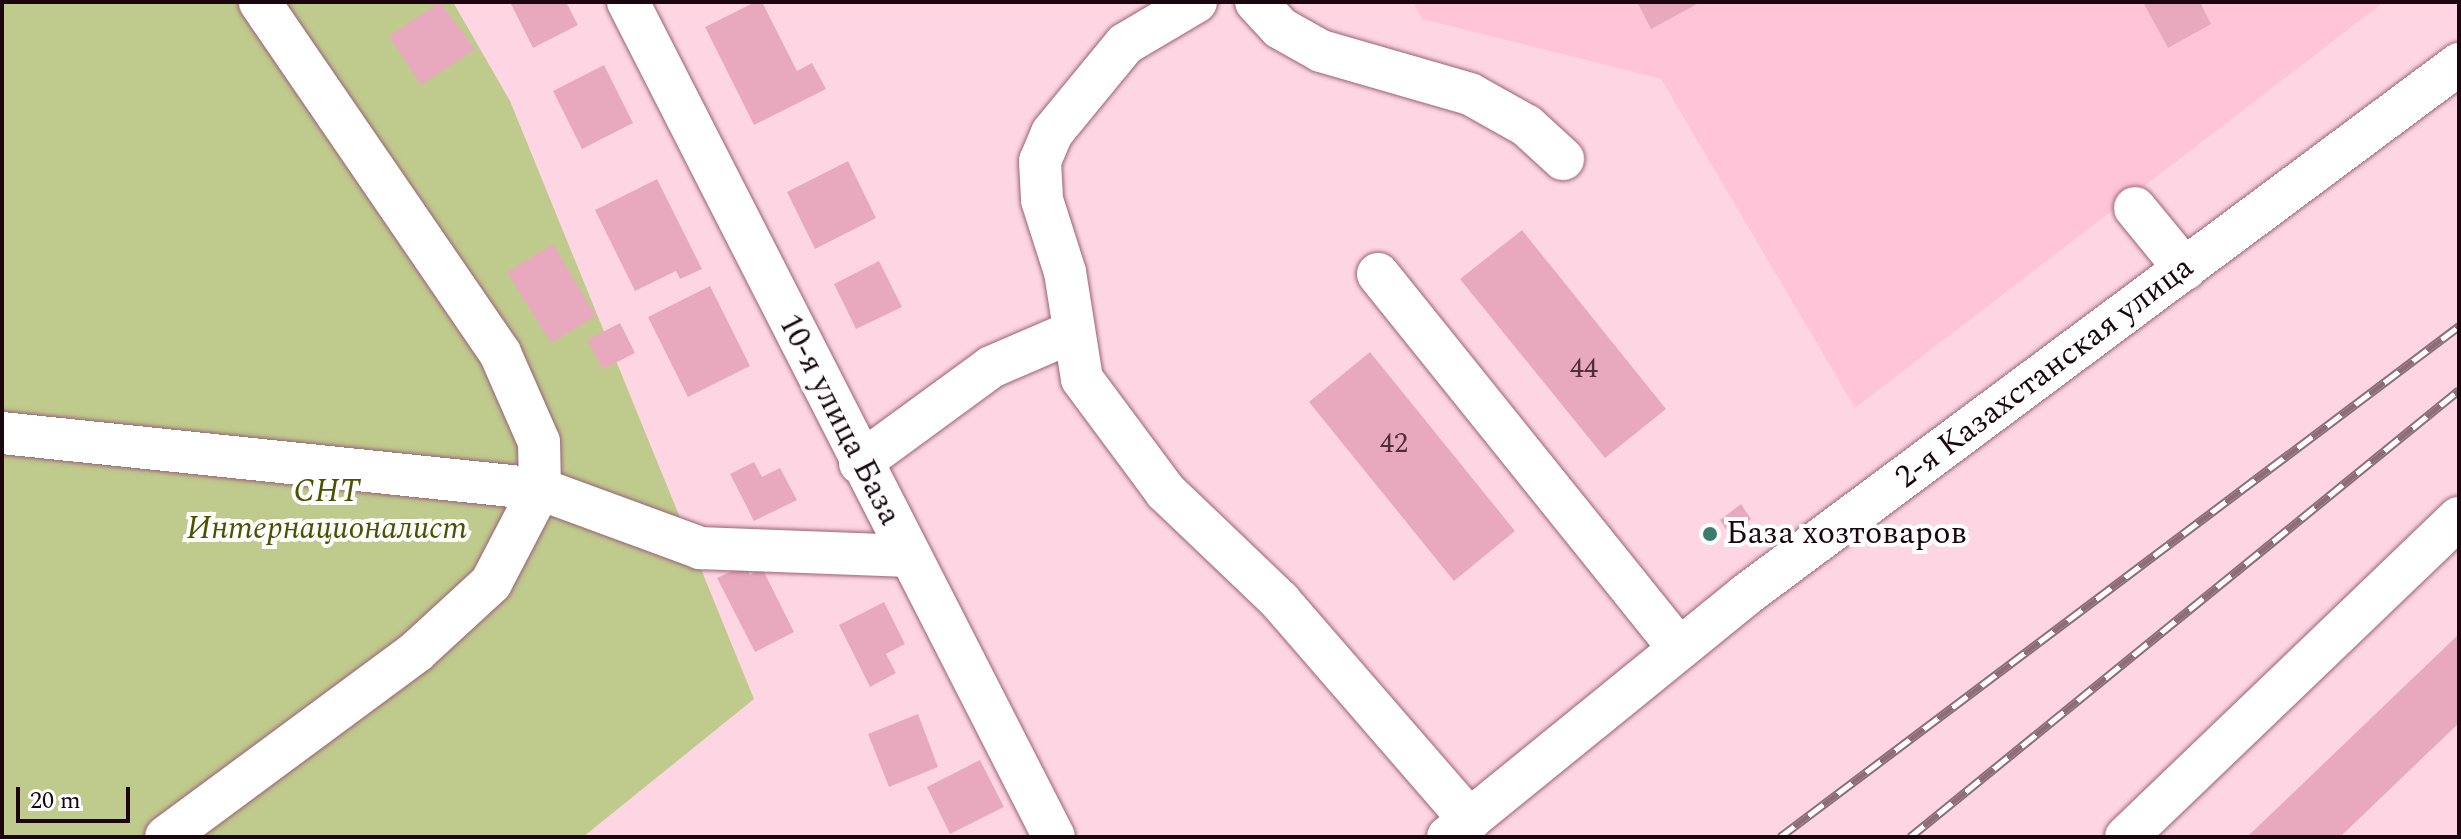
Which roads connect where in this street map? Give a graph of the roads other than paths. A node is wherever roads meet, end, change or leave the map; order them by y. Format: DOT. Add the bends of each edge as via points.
graph roads {
  1 [pos="260,2"];
  2 [pos="628,2"];
  3 [pos="1196,2"];
  4 [pos="1256,2"];
  5 [pos="2459,64"];
  6 [pos="1563,159"];
  7 [pos="2135,208"];
  8 [pos="2185,269"];
  9 [pos="1378,274"];
  10 [pos="1070,333"];
  11 [pos="2,433"];
  12 [pos="860,463"];
  13 [pos="540,489"];
  14 [pos="2459,518"];
  15 [pos="908,556"];
  16 [pos="1680,649"];
  17 [pos="1459,829"];
  18 [pos="166,837"];
  19 [pos="1054,837"];
  20 [pos="2126,837"];
  1 -- 13 [label="street" via="500,353 539,442"];
  2 -- 12 [label="street, 10-я улица База"];
  3 -- 10 [label="street" via="1125,44 1052,133 1040,161 1042,200 1065,272"];
  4 -- 6 [label="street" via="1280,28 1321,51 1470,94 1527,126"];
  5 -- 8 [label="street, 2-я Казахстанская улица"];
  7 -- 8 [label="street"];
  8 -- 16 [label="street, 2-я Казахстанская улица"];
  9 -- 16 [label="street"];
  10 -- 12 [label="street" via="991,367"];
  10 -- 17 [label="street" via="1082,379 1166,492 1280,601"];
  11 -- 13 [label="street"];
  12 -- 15 [label="street, 10-я улица База"];
  13 -- 15 [label="street" via="700,548"];
  13 -- 18 [label="street" via="491,583 416,652"];
  14 -- 20 [label="street"];
  15 -- 19 [label="street, 10-я улица База"];
  16 -- 17 [label="street, 2-я Казахстанская улица"];
}
